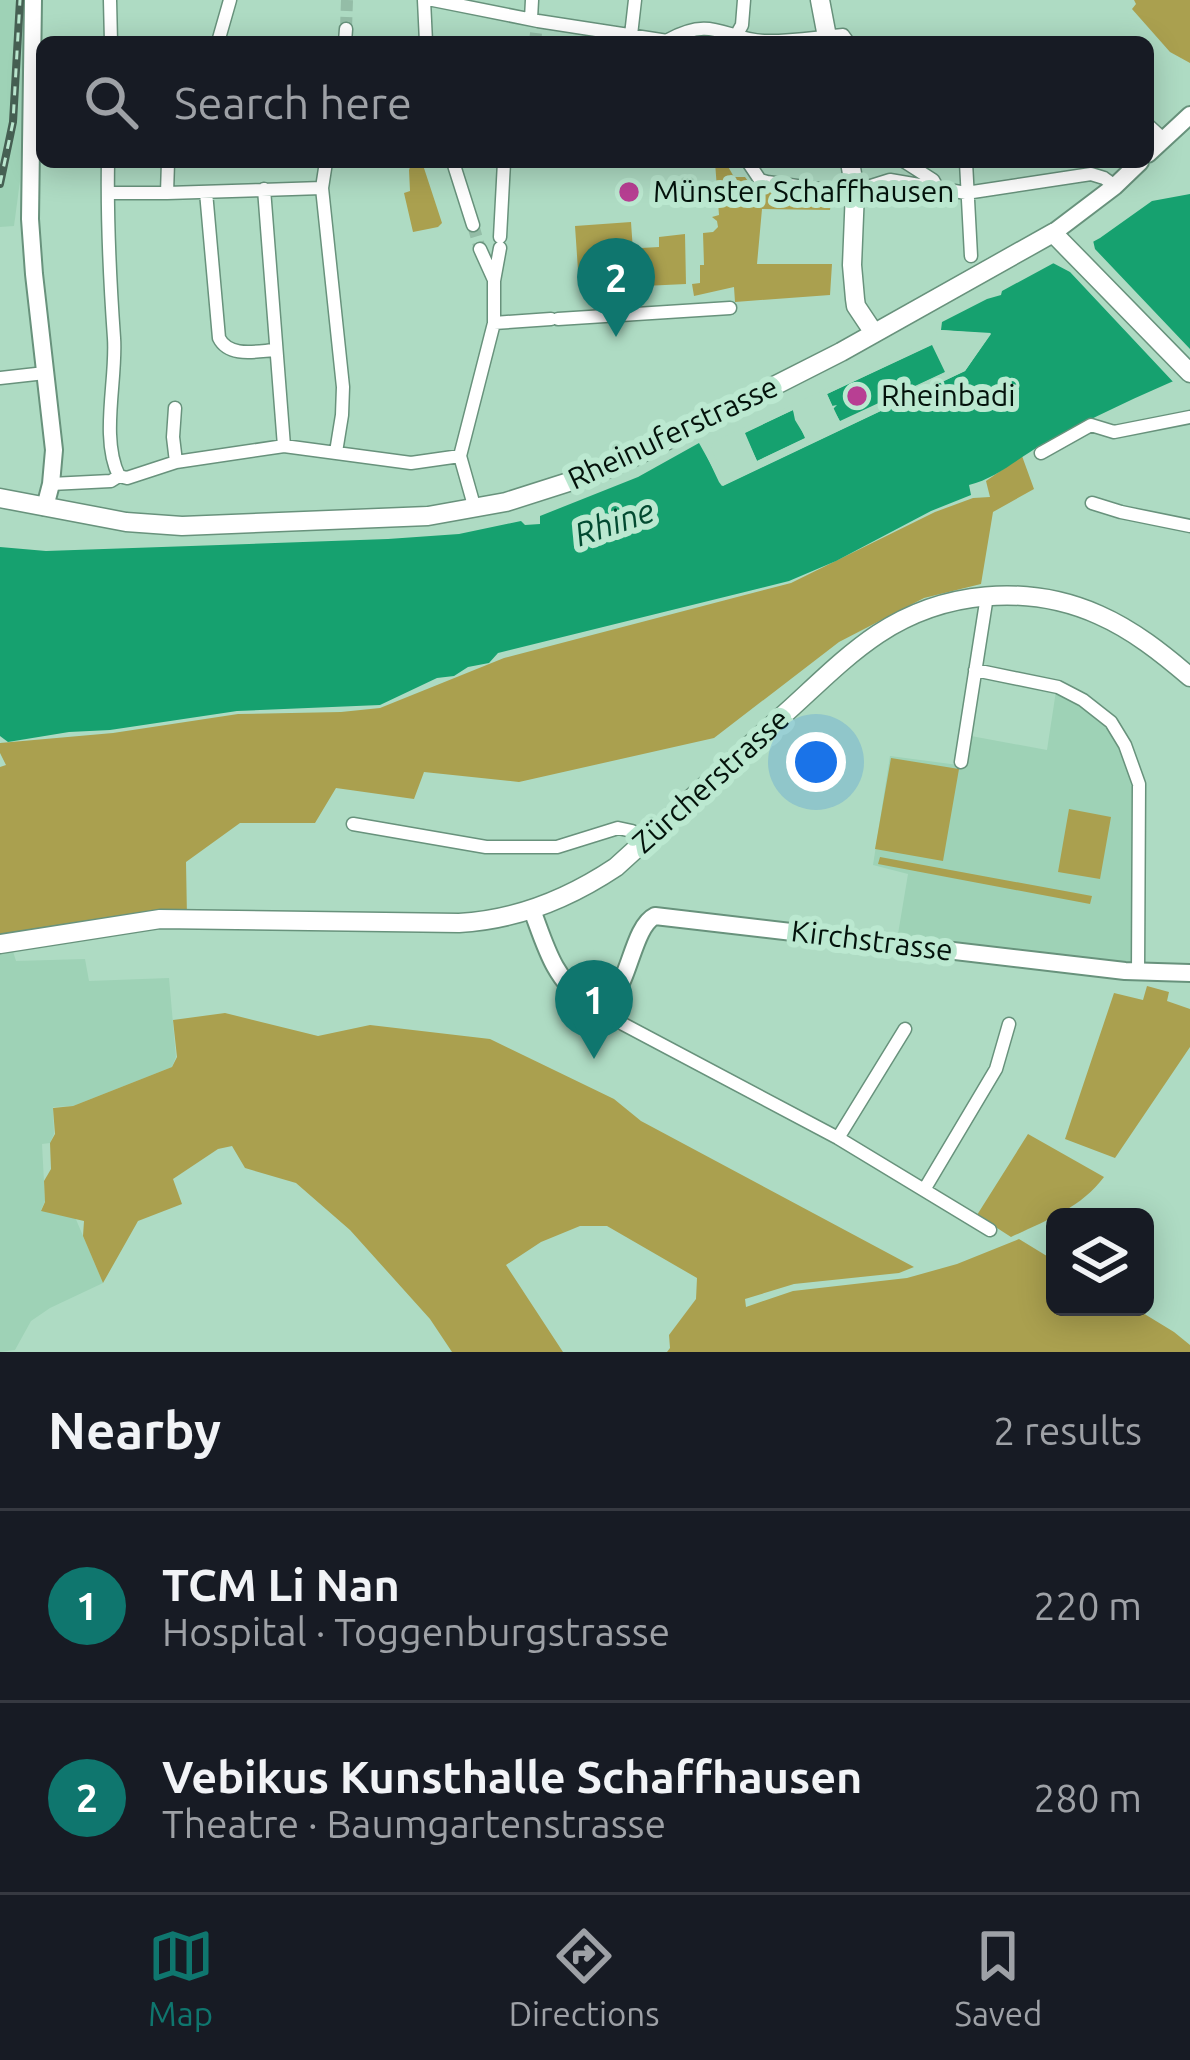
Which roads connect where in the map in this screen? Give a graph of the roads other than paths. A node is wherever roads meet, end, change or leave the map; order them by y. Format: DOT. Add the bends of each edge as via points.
graph roads {
  1 [pos="33,0"];
  2 [pos="110,0"];
  3 [pos="230,0"];
  4 [pos="428,0"];
  5 [pos="532,0"];
  6 [pos="635,0"];
  7 [pos="744,0"];
  8 [pos="820,0"];
  9 [pos="535,24"];
  10 [pos="737,34"];
  11 [pos="632,35"];
  12 [pos="709,35"];
  13 [pos="111,36"];
  14 [pos="220,36"];
  15 [pos="426,36"];
  16 [pos="638,36"];
  17 [pos="677,36"];
  18 [pos="742,36"];
  19 [pos="827,36"];
  20 [pos="1190,115"];
  21 [pos="1154,131"];
  22 [pos="1162,138"];
  23 [pos="1154,147"];
  24 [pos="108,168"];
  25 [pos="167,168"];
  26 [pos="325,168"];
  27 [pos="455,168"];
  28 [pos="503,168"];
  29 [pos="754,168"];
  30 [pos="851,168"];
  31 [pos="914,168"];
  32 [pos="966,168"];
  33 [pos="1134,168"];
  34 [pos="1065,170"];
  35 [pos="1114,186"];
  36 [pos="264,189"];
  37 [pos="938,189"];
  38 [pos="323,190"];
  39 [pos="855,191"];
  40 [pos="206,192"];
  41 [pos="108,193"];
  42 [pos="966,193"];
  43 [pos="163,194"];
  44 [pos="473,225"];
  45 [pos="1058,238"];
  46 [pos="480,249"];
  47 [pos="970,256"];
  48 [pos="494,281"];
  49 [pos="730,308"];
  50 [pos="494,323"];
  51 [pos="874,333"];
  52 [pos="276,350"];
  53 [pos="45,373"];
  54 [pos="1190,373"];
  55 [pos="0,378"];
  56 [pos="175,408"];
  57 [pos="1190,417"];
  58 [pos="284,446"];
  59 [pos="336,452"];
  60 [pos="1041,453"];
  61 [pos="460,456"];
  62 [pos="176,462"];
  63 [pos="119,476"];
  64 [pos="51,484"];
  65 [pos="0,498"];
  66 [pos="1092,503"];
  67 [pos="45,508"];
  68 [pos="475,509"];
  69 [pos="1190,526"];
  70 [pos="986,604"];
  71 [pos="975,670"];
  72 [pos="1190,676"];
  73 [pos="961,762"];
  74 [pos="353,824"];
  75 [pos="644,842"];
  76 [pos="532,910"];
  77 [pos="0,944"];
  78 [pos="1138,972"];
  79 [pos="1190,973"];
  80 [pos="607,1001"];
  81 [pos="1009,1024"];
  82 [pos="905,1029"];
  83 [pos="838,1138"];
  84 [pos="924,1190"];
  85 [pos="990,1230"];
  1 -- 53 [label="street" via="30,220"];
  2 -- 13 [label="street"];
  3 -- 14 [label="street"];
  4 -- 9 [label="street"];
  4 -- 15 [label="street"];
  5 -- 9 [label="street"];
  6 -- 11 [label="street"];
  7 -- 10 [label="street"];
  8 -- 19 [label="main road"];
  9 -- 11 [label="street"];
  10 -- 12 [label="street"];
  10 -- 18 [label="street"];
  11 -- 16 [label="street"];
  12 -- 17 [label="street"];
  20 -- 22 [label="street"];
  21 -- 22 [label="street"];
  22 -- 23 [label="street"];
  24 -- 41 [label="street"];
  25 -- 43 [label="street"];
  26 -- 38 [label="street"];
  27 -- 44 [label="street"];
  28 -- 48 [label="street"];
  29 -- 39 [label="street" via="767,182"];
  30 -- 39 [label="main road"];
  31 -- 37 [label="street"];
  32 -- 42 [label="street"];
  33 -- 35 [label="street"];
  34 -- 35 [label="street"];
  34 -- 42 [label="street"];
  35 -- 45 [label="street"];
  36 -- 38 [label="street"];
  36 -- 40 [label="street"];
  36 -- 52 [label="street"];
  37 -- 39 [label="street" via="890,180"];
  37 -- 42 [label="street"];
  38 -- 59 [label="street" via="343,387"];
  39 -- 51 [label="main road" via="855,298"];
  40 -- 43 [label="street"];
  40 -- 52 [label="street" via="219,338 230,350"];
  41 -- 43 [label="street"];
  41 -- 63 [label="street" via="111,434"];
  42 -- 47 [label="street"];
  45 -- 51 [label="main road, Rheinuferstrasse"];
  45 -- 54 [label="main road"];
  46 -- 48 [label="street"];
  48 -- 50 [label="street"];
  49 -- 50 [label="street"];
  50 -- 61 [label="street"];
  51 -- 68 [label="main road, Rheinuferstrasse" via="600,472"];
  52 -- 58 [label="street"];
  53 -- 55 [label="street"];
  53 -- 64 [label="street"];
  56 -- 62 [label="street"];
  57 -- 60 [label="street" via="1114,432 1091,424"];
  58 -- 59 [label="street"];
  58 -- 62 [label="street"];
  59 -- 61 [label="street" via="411,464"];
  61 -- 68 [label="street"];
  62 -- 63 [label="street"];
  63 -- 64 [label="street"];
  64 -- 67 [label="street"];
  65 -- 67 [label="main road, Rheinuferstrasse"];
  66 -- 69 [label="street"];
  67 -- 68 [label="main road, Rheinuferstrasse" via="182,526"];
  70 -- 71 [label="street"];
  70 -- 72 [label="main road, Zürcherstrasse" via="1071,604 1132,632"];
  70 -- 75 [label="main road, Zürcherstrasse" via="930,608 879,633"];
  71 -- 73 [label="street"];
  71 -- 78 [label="street" via="1058,687 1111,722 1126,745 1139,784"];
  74 -- 75 [label="street" via="485,847 557,847 618,828"];
  75 -- 76 [label="main road, Zürcherstrasse" via="605,874"];
  76 -- 77 [label="main road, Zürcherstrasse" via="459,923 191,918"];
  76 -- 80 [label="street" via="560,975 582,997"];
  78 -- 79 [label="street, Kirchstrasse"];
  78 -- 80 [label="street, Kirchstrasse" via="656,916 643,924"];
  80 -- 83 [label="street" via="623,1024"];
  81 -- 84 [label="street" via="996,1069"];
  82 -- 83 [label="street"];
  83 -- 84 [label="street"];
  84 -- 85 [label="street"];
}
